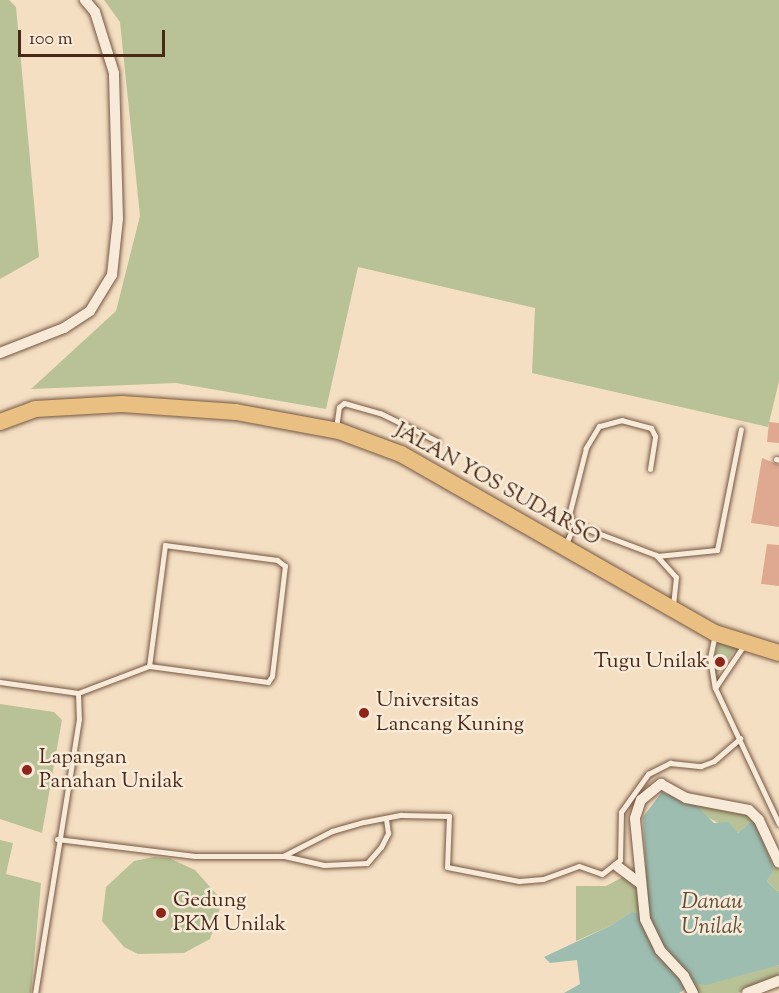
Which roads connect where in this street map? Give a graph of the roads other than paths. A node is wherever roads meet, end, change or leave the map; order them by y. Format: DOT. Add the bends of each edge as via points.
graph roads {
  1 [pos="85,0"];
  2 [pos="0,353"];
  3 [pos="0,422"];
  4 [pos="741,429"];
  5 [pos="336,430"];
  6 [pos="437,441"];
  7 [pos="650,469"];
  8 [pos="574,524"];
  9 [pos="564,548"];
  10 [pos="657,556"];
  11 [pos="673,609"];
  12 [pos="715,633"];
  13 [pos="745,643"];
  14 [pos="779,653"];
  15 [pos="149,666"];
  16 [pos="0,682"];
  17 [pos="715,688"];
  18 [pos="78,693"];
  19 [pos="740,738"];
  20 [pos="386,818"];
  21 [pos="779,824"];
  22 [pos="57,839"];
  23 [pos="283,856"];
  24 [pos="779,863"];
  25 [pos="617,866"];
  26 [pos="641,884"];
  27 [pos="779,981"];
  28 [pos="692,991"];
  29 [pos="35,993"];
  30 [pos="747,993"];
  1 -- 2 [label="street" via="95,12 114,73 118,219 112,275 90,311 64,328"];
  3 -- 5 [label="main road, JALAN YOS SUDARSO" via="35,409 122,404 236,412"];
  4 -- 10 [label="lane" via="717,550"];
  5 -- 6 [label="lane" via="339,407 344,403 401,422"];
  5 -- 9 [label="main road, JALAN YOS SUDARSO" via="401,454"];
  7 -- 8 [label="lane" via="655,436 651,428 622,420 599,426 586,448 569,506"];
  8 -- 9 [label="lane"];
  8 -- 10 [label="lane"];
  9 -- 11 [label="main road, JALAN YOS SUDARSO"];
  10 -- 11 [label="lane" via="676,577"];
  11 -- 12 [label="main road, JALAN YOS SUDARSO"];
  12 -- 13 [label="main road, JALAN YOS SUDARSO"];
  12 -- 17 [label="lane" via="710,658"];
  13 -- 14 [label="main road, JALAN YOS SUDARSO"];
  13 -- 17 [label="lane"];
  15 -- 15 [label="lane" via="268,682 273,676 285,566 277,560 165,545"];
  15 -- 18 [label="lane"];
  16 -- 18 [label="lane"];
  17 -- 19 [label="lane"];
  18 -- 22 [label="lane" via="79,719"];
  19 -- 21 [label="lane"];
  19 -- 25 [label="lane" via="714,761 701,766 670,763 648,774 621,812"];
  20 -- 23 [label="lane" via="332,831"];
  20 -- 23 [label="lane" via="388,833 367,863 324,865"];
  20 -- 25 [label="lane" via="449,816 447,867 474,874 519,881 543,879 579,866 602,874"];
  22 -- 23 [label="lane" via="195,856"];
  22 -- 29 [label="lane"];
  24 -- 26 [label="street" via="755,813 686,798 661,784 648,792 636,810"];
  25 -- 26 [label="street"];
  26 -- 28 [label="street" via="643,909 653,939"];
  27 -- 30 [label="street"];
}
